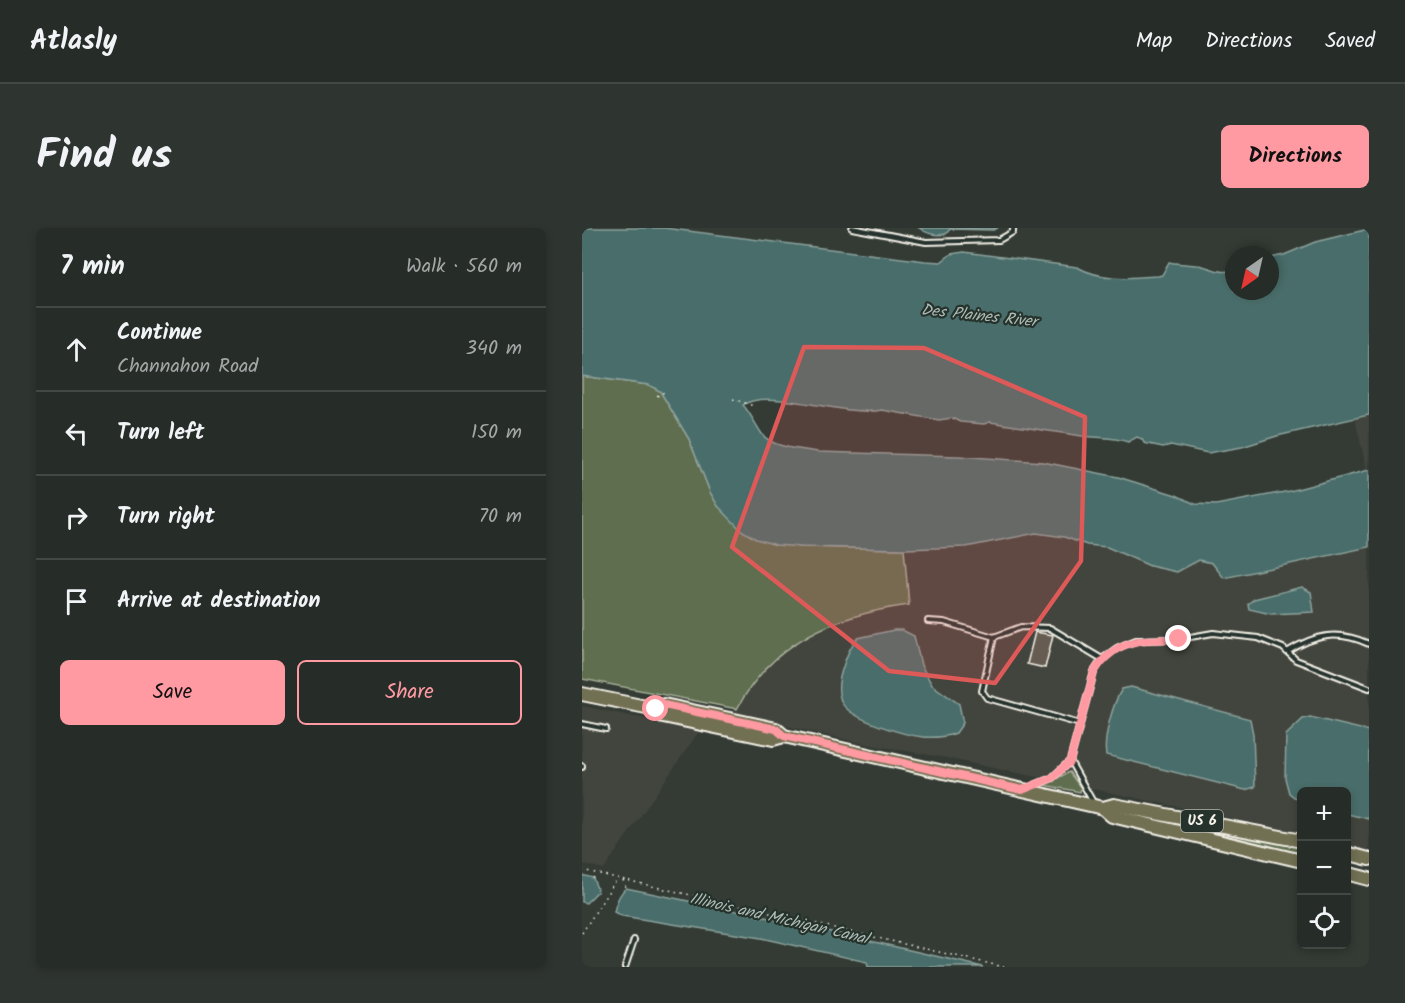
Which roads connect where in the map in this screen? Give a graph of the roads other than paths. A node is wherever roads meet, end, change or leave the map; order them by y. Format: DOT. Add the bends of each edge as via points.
graph roads {
  1 [pos="852,228"];
  2 [pos="1014,228"];
  3 [pos="928,621"];
  4 [pos="994,637"];
  5 [pos="1369,644"];
  6 [pos="1287,651"];
  7 [pos="1102,659"];
  8 [pos="1369,688"];
  9 [pos="582,694"];
  10 [pos="1080,723"];
  11 [pos="582,724"];
  12 [pos="606,729"];
  13 [pos="1070,761"];
  14 [pos="1022,790"];
  15 [pos="1099,808"];
  16 [pos="1297,840"];
  17 [pos="1351,854"];
  18 [pos="1369,859"];
  19 [pos="1297,860"];
  20 [pos="1351,874"];
  21 [pos="1369,879"];
  22 [pos="634,940"];
  23 [pos="625,967"];
  1 -- 2 [label="lane" via="926,242 999,240"];
  3 -- 4 [label="lane"];
  4 -- 7 [label="lane" via="1021,627 1050,628"];
  4 -- 10 [label="lane" via="982,691 987,698"];
  5 -- 6 [label="lane" via="1333,635 1305,641"];
  6 -- 7 [label="lane" via="1258,638 1213,633 1136,640"];
  6 -- 8 [label="lane" via="1296,660"];
  7 -- 10 [label="lane" via="1094,672"];
  9 -- 14 [label="main road, US 6" via="726,718 776,729 784,736"];
  10 -- 13 [label="lane"];
  11 -- 12 [label="lane"];
  13 -- 14 [label="lane" via="1052,778"];
  13 -- 15 [label="lane"];
  14 -- 15 [label="main road, US 6"];
  15 -- 16 [label="main road, US 6" via="1114,805"];
  15 -- 19 [label="main road, US 6" via="1112,816"];
  17 -- 18 [label="main road"];
  20 -- 21 [label="main road"];
  22 -- 23 [label="lane"];
}
